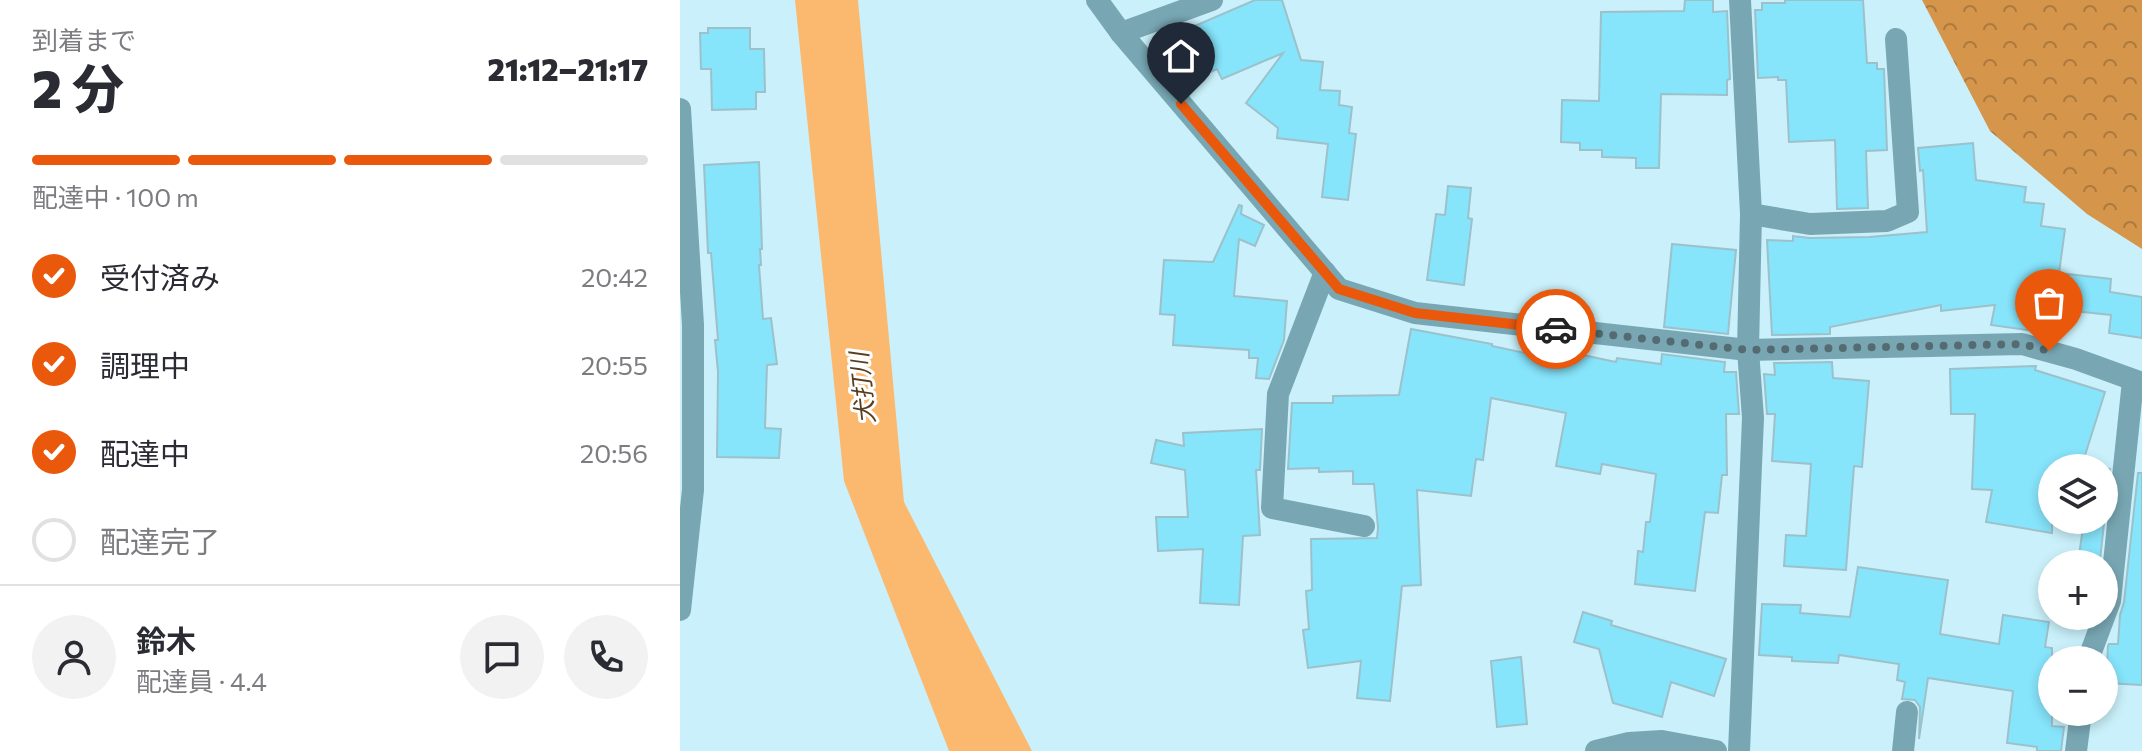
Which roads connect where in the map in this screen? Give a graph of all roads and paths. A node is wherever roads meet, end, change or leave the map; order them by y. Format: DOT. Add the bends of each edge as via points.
graph roads {
  1 [pos="1097,0"];
  2 [pos="1212,0"];
  3 [pos="1740,0"];
  4 [pos="1121,33"];
  5 [pos="1896,39"];
  6 [pos="680,109"];
  7 [pos="1751,214"];
  8 [pos="1325,272"];
  9 [pos="1748,350"];
  10 [pos="2138,382"];
  11 [pos="687,423"];
  12 [pos="1364,526"];
  13 [pos="680,610"];
  14 [pos="2093,646"];
  15 [pos="1907,712"];
  16 [pos="2079,726"];
  17 [pos="1596,751"];
  18 [pos="1716,751"];
  19 [pos="1739,751"];
  20 [pos="1903,751"];
  21 [pos="2076,751"];
  1 -- 4 [label="street"];
  2 -- 4 [label="street"];
  3 -- 7 [label="street"];
  4 -- 8 [label="street"];
  5 -- 7 [label="street" via="1908,212 1887,221 1810,224"];
  6 -- 11 [label="street" via="693,325"];
  7 -- 9 [label="street"];
  8 -- 9 [label="street" via="1339,289 1415,313"];
  8 -- 12 [label="street" via="1278,394 1272,508"];
  9 -- 10 [label="street" via="2022,344"];
  9 -- 19 [label="street" via="1753,418"];
  10 -- 14 [label="street" via="2110,601"];
  11 -- 13 [label="street" via="693,490"];
  15 -- 20 [label="street"];
  16 -- 21 [label="street"];
  17 -- 18 [label="street" via="1662,741"];
}
